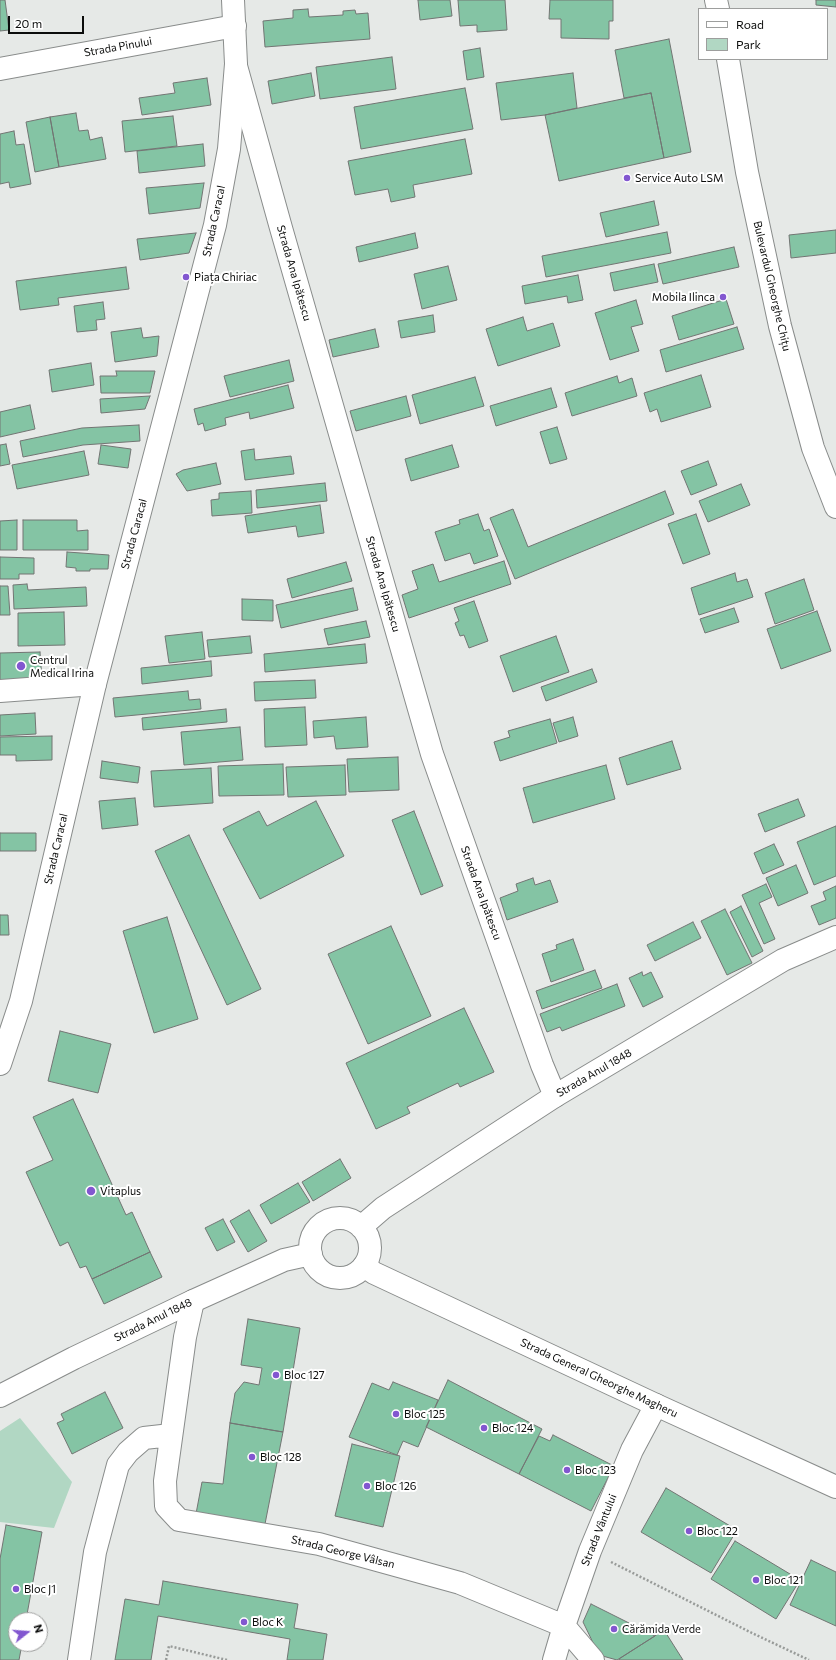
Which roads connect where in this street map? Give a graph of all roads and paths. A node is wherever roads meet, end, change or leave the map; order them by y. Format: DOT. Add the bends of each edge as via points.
graph roads {
  1 [pos="233,0"];
  2 [pos="235,26"];
  3 [pos="728,60"];
  4 [pos="236,64"];
  5 [pos="0,68"];
  6 [pos="836,507"];
  7 [pos="94,684"];
  8 [pos="0,691"];
  9 [pos="836,937"];
  10 [pos="0,1064"];
  11 [pos="555,1096"];
  12 [pos="361,1227"];
  13 [pos="311,1254"];
  14 [pos="364,1266"];
  15 [pos="193,1301"];
  16 [pos="0,1396"];
  17 [pos="656,1405"];
  18 [pos="171,1435"];
  19 [pos="836,1487"];
  20 [pos="590,1551"];
  21 [pos="564,1626"];
  22 [pos="79,1660"];
  23 [pos="166,1660"];
  24 [pos="227,1660"];
  25 [pos="554,1660"];
  26 [pos="593,1660"];
  27 [pos="809,1660"];
  1 -- 2 [label="street, Strada Caracal"];
  2 -- 4 [label="street, Strada Caracal"];
  2 -- 5 [label="street, Strada Pinului"];
  3 -- 6 [label="street, Bulevardul Gheorghe Chițu" via="747,172 780,326 813,448"];
  4 -- 7 [label="street, Strada Caracal" via="229,148 215,225"];
  4 -- 11 [label="street, Strada Ana Ipătescu" via="432,754"];
  7 -- 8 [label="street"];
  7 -- 10 [label="street, Strada Caracal" via="21,1002"];
  9 -- 11 [label="street, Strada Anul 1848" via="783,960"];
  11 -- 12 [label="street, Strada Anul 1848" via="382,1208"];
  12 -- 13 [label="street" via="352,1220 342,1218 331,1219 321,1224 310,1243"];
  12 -- 14 [label="street" via="369,1239 370,1253"];
  13 -- 14 [label="street" via="315,1265 323,1273 334,1278 356,1274"];
  13 -- 15 [label="street, Strada Anul 1848" via="284,1260"];
  14 -- 17 [label="street, Strada General Gheorghe Magheru" via="374,1273"];
  15 -- 16 [label="street, Strada Anul 1848"];
  15 -- 18 [label="street, Strada George Vâlsan" via="185,1337"];
  17 -- 19 [label="street, Strada General Gheorghe Magheru"];
  17 -- 20 [label="street, Strada Vântului" via="632,1450"];
  18 -- 21 [label="street, Strada George Vâlsan" via="165,1481 166,1506 179,1520 319,1544 460,1583"];
  18 -- 22 [label="street" via="144,1438 118,1465 95,1552"];
  20 -- 21 [label="street, Strada Vântului"];
  20 -- 27 [label="path" via="655,1586"];
  21 -- 25 [label="street, Strada Vântului"];
  21 -- 26 [label="street"];
  23 -- 24 [label="path" via="169,1646"];
}
